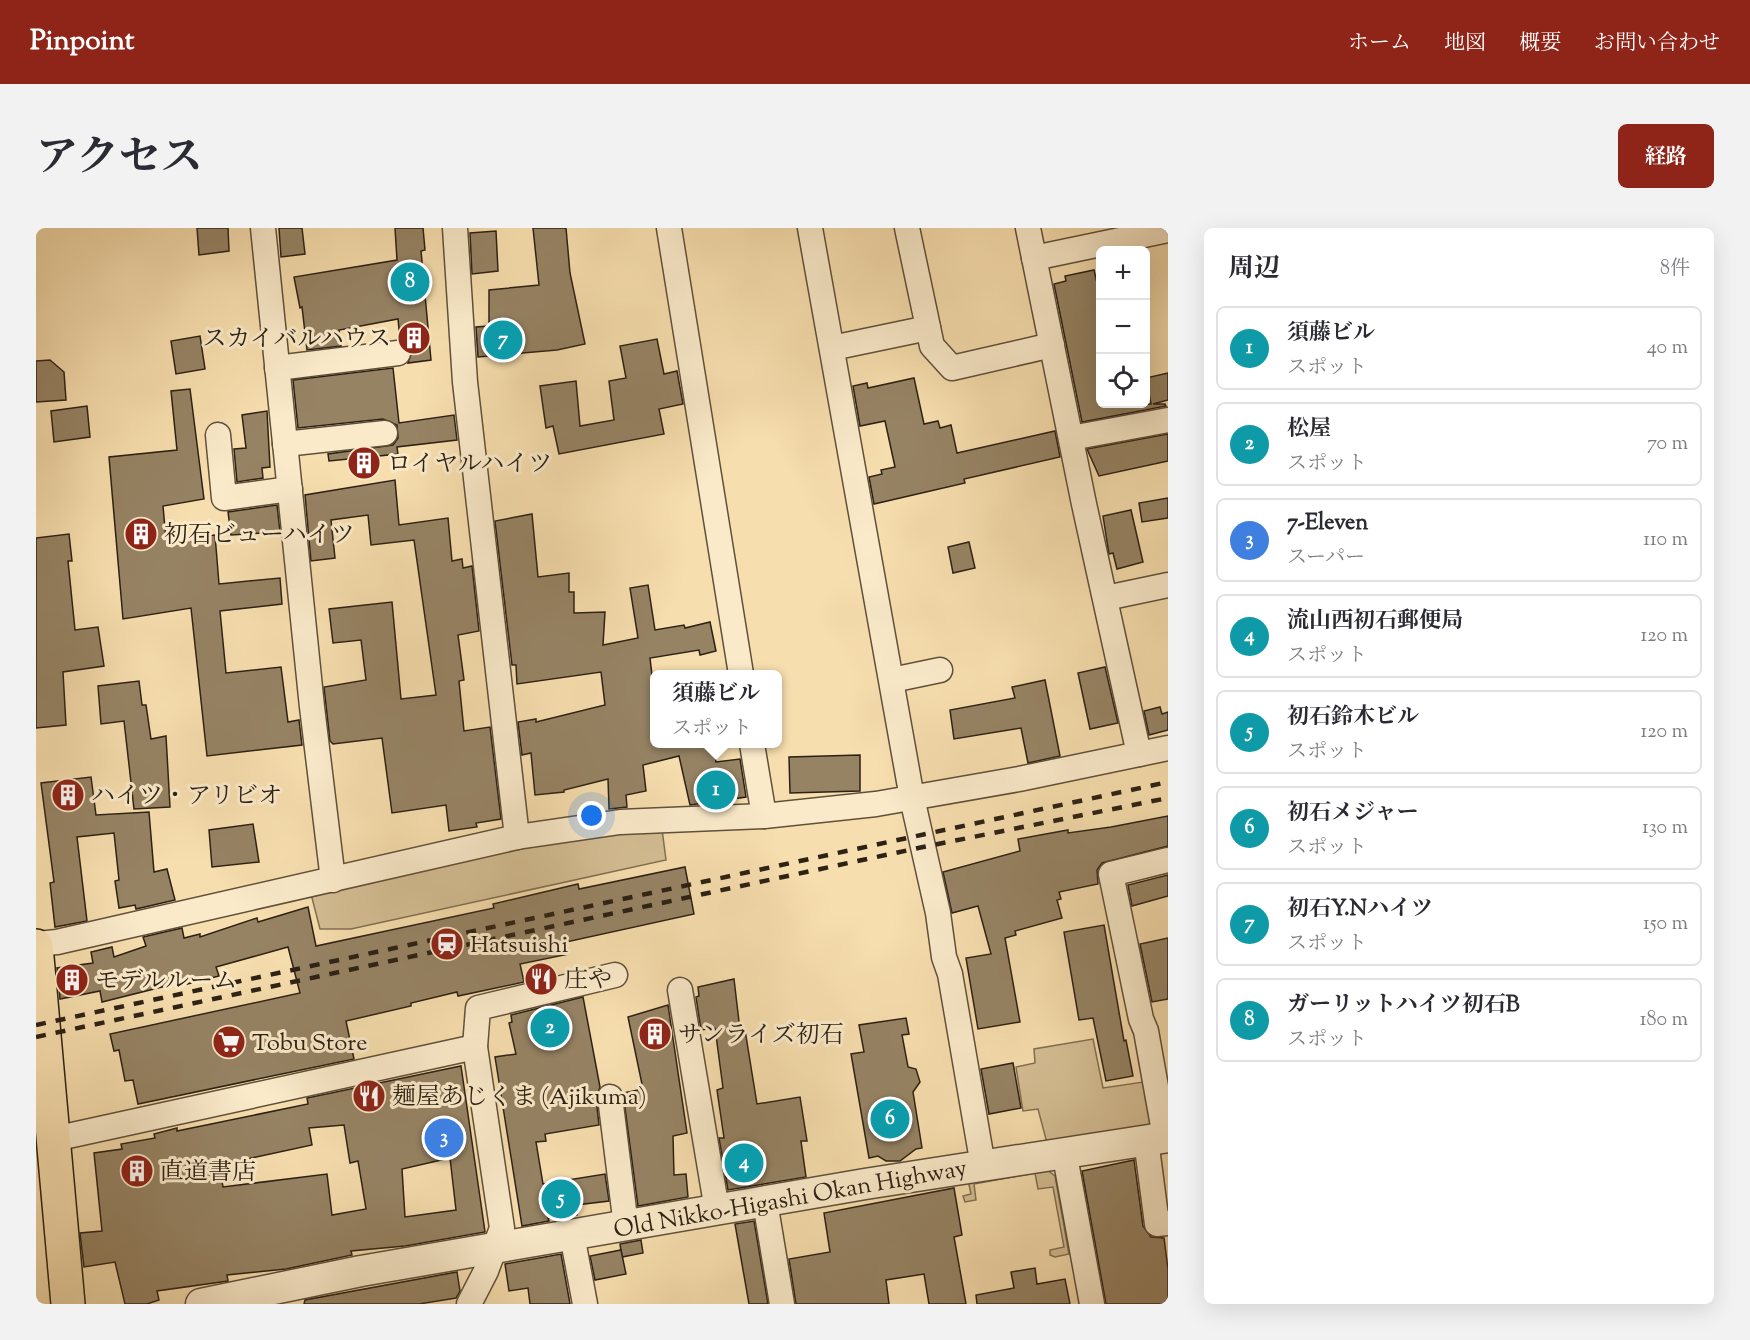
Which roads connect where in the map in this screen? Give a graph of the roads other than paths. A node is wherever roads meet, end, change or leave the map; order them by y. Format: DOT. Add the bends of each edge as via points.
graph roads {
  1 [pos="263,228"];
  2 [pos="455,228"];
  3 [pos="669,228"];
  4 [pos="810,228"];
  5 [pos="908,228"];
  6 [pos="1028,228"];
  7 [pos="1168,230"];
  8 [pos="1034,258"];
  9 [pos="928,328"];
  10 [pos="1052,345"];
  11 [pos="832,348"];
  12 [pos="398,353"];
  13 [pos="277,368"];
  14 [pos="1168,420"];
  15 [pos="385,433"];
  16 [pos="218,435"];
  17 [pos="1071,438"];
  18 [pos="285,444"];
  19 [pos="290,489"];
  20 [pos="1168,585"];
  21 [pos="1106,598"];
  22 [pos="740,670"];
  23 [pos="940,670"];
  24 [pos="892,680"];
  25 [pos="753,748"];
  26 [pos="1168,748"];
  27 [pos="1139,754"];
  28 [pos="912,798"];
  29 [pos="764,816"];
  30 [pos="517,837"];
  31 [pos="1168,860"];
  32 [pos="333,880"];
  33 [pos="36,945"];
  34 [pos="615,975"];
  35 [pos="680,990"];
  36 [pos="475,1047"];
  37 [pos="610,1097"];
  38 [pos="1160,1138"];
  39 [pos="54,1139"];
  40 [pos="1064,1151"];
  41 [pos="983,1166"];
  42 [pos="765,1202"];
  43 [pos="717,1210"];
  44 [pos="1168,1223"];
  45 [pos="627,1226"];
  46 [pos="572,1235"];
  47 [pos="493,1250"];
  48 [pos="68,1304"];
  49 [pos="201,1304"];
  50 [pos="469,1304"];
  51 [pos="585,1304"];
  52 [pos="782,1304"];
  53 [pos="1092,1304"];
  1 -- 13 [label="street"];
  2 -- 30 [label="street" via="465,382"];
  3 -- 22 [label="street"];
  4 -- 11 [label="street"];
  5 -- 9 [label="street"];
  6 -- 8 [label="street"];
  7 -- 8 [label="street"];
  8 -- 10 [label="street"];
  9 -- 10 [label="street" via="932,346 952,368"];
  9 -- 11 [label="street"];
  10 -- 17 [label="street"];
  11 -- 24 [label="street"];
  12 -- 13 [label="street"];
  13 -- 18 [label="street"];
  14 -- 17 [label="street"];
  15 -- 18 [label="street"];
  16 -- 19 [label="street" via="224,498"];
  17 -- 21 [label="street"];
  18 -- 19 [label="street"];
  19 -- 32 [label="street"];
  20 -- 21 [label="street"];
  21 -- 27 [label="street"];
  23 -- 24 [label="street"];
  24 -- 28 [label="street"];
  25 -- 29 [label="street"];
  26 -- 27 [label="street"];
  27 -- 28 [label="street"];
  28 -- 29 [label="street"];
  28 -- 41 [label="street" via="939,913"];
  29 -- 30 [label="street" via="620,822"];
  30 -- 32 [label="street"];
  31 -- 38 [label="street" via="1111,874 1146,1031"];
  32 -- 33 [label="street"];
  33 -- 39 [label="main road"];
  34 -- 36 [label="street" via="478,1008"];
  35 -- 43 [label="street"];
  36 -- 39 [label="street"];
  36 -- 47 [label="street" via="502,1228"];
  37 -- 45 [label="street"];
  38 -- 40 [label="street, Old Nikko-Higashi Okan Highway"];
  38 -- 44 [label="street" via="1157,1224"];
  39 -- 48 [label="main road"];
  40 -- 41 [label="street, Old Nikko-Higashi Okan Highway"];
  40 -- 53 [label="street"];
  41 -- 42 [label="street, Old Nikko-Higashi Okan Highway"];
  42 -- 43 [label="street, Old Nikko-Higashi Okan Highway"];
  42 -- 52 [label="street"];
  43 -- 45 [label="street, Old Nikko-Higashi Okan Highway"];
  45 -- 46 [label="street, Old Nikko-Higashi Okan Highway"];
  46 -- 47 [label="street, Old Nikko-Higashi Okan Highway"];
  46 -- 51 [label="street"];
  47 -- 49 [label="street, Old Nikko-Higashi Okan Highway" via="325,1278"];
  47 -- 50 [label="street"];
}
